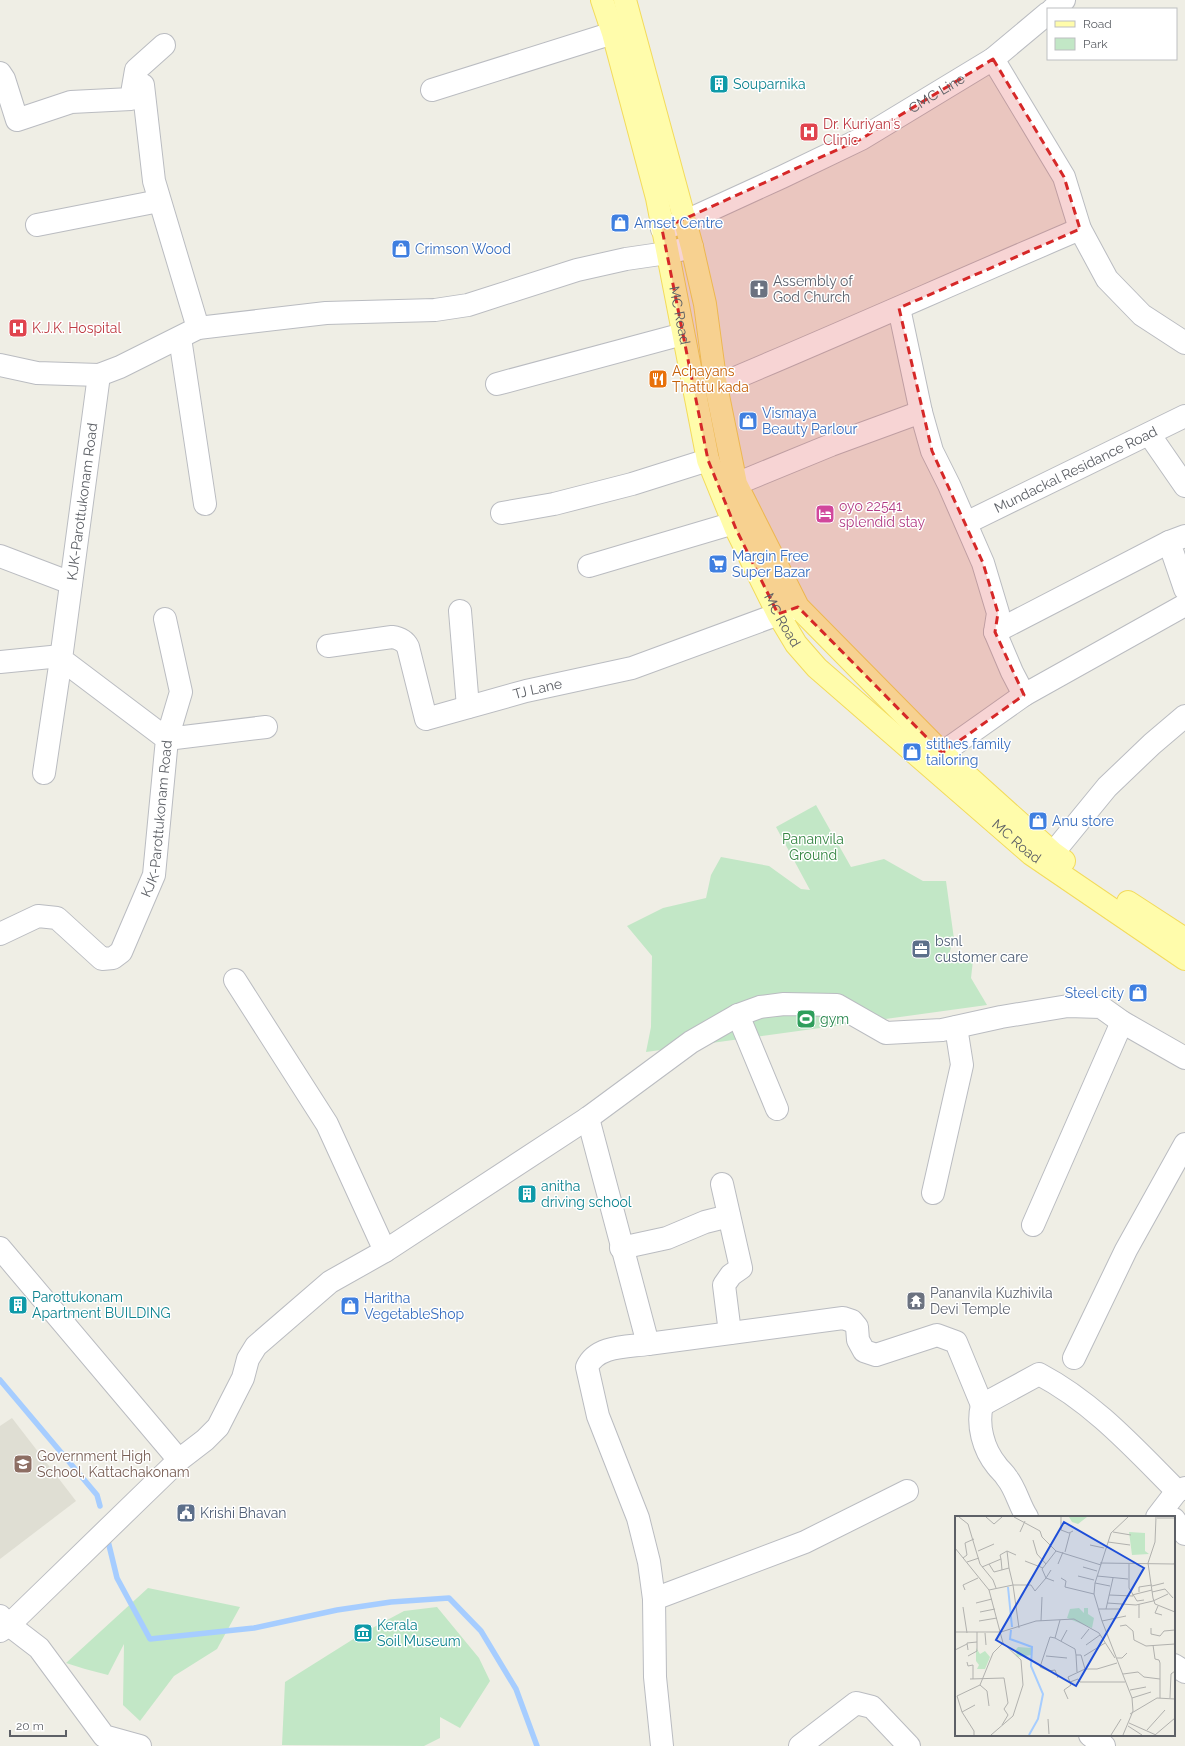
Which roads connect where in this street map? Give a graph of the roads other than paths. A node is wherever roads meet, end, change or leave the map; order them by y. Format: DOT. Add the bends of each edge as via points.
graph roads {
  1 [pos="602,0"];
  2 [pos="625,0"];
  3 [pos="1064,0"];
  4 [pos="1054,8"];
  5 [pos="1047,14"];
  6 [pos="613,33"];
  7 [pos="164,45"];
  8 [pos="993,59"];
  9 [pos="0,73"];
  10 [pos="143,85"];
  11 [pos="432,90"];
  12 [pos="160,201"];
  13 [pos="686,221"];
  14 [pos="37,225"];
  15 [pos="662,229"];
  16 [pos="1080,229"];
  17 [pos="692,247"];
  18 [pos="666,253"];
  19 [pos="898,308"];
  20 [pos="189,333"];
  21 [pos="683,334"];
  22 [pos="1185,343"];
  23 [pos="0,365"];
  24 [pos="99,375"];
  25 [pos="497,384"];
  26 [pos="716,386"];
  27 [pos="921,412"];
  28 [pos="1185,416"];
  29 [pos="1149,434"];
  30 [pos="708,460"];
  31 [pos="736,484"];
  32 [pos="1185,486"];
  33 [pos="205,504"];
  34 [pos="502,513"];
  35 [pos="734,523"];
  36 [pos="966,523"];
  37 [pos="1177,539"];
  38 [pos="0,556"];
  39 [pos="589,566"];
  40 [pos="71,583"];
  41 [pos="1185,589"];
  42 [pos="1185,605"];
  43 [pos="798,607"];
  44 [pos="460,612"];
  45 [pos="778,614"];
  46 [pos="166,619"];
  47 [pos="995,632"];
  48 [pos="328,646"];
  49 [pos="61,657"];
  50 [pos="0,662"];
  51 [pos="1024,694"];
  52 [pos="468,707"];
  53 [pos="1185,716"];
  54 [pos="266,727"];
  55 [pos="167,739"];
  56 [pos="942,753"];
  57 [pos="44,773"];
  58 [pos="1053,853"];
  59 [pos="0,934"];
  60 [pos="1185,939"];
  61 [pos="1185,959"];
  62 [pos="235,980"];
  63 [pos="738,1015"];
  64 [pos="1122,1022"];
  65 [pos="956,1027"];
  66 [pos="1185,1058"];
  67 [pos="777,1109"];
  68 [pos="588,1118"];
  69 [pos="1185,1144"];
  70 [pos="722,1184"];
  71 [pos="933,1193"];
  72 [pos="729,1216"];
  73 [pos="1033,1225"];
  74 [pos="0,1248"];
  75 [pos="621,1248"];
  76 [pos="385,1251"];
  77 [pos="730,1333"];
  78 [pos="648,1344"];
  79 [pos="1074,1358"];
  80 [pos="982,1405"];
  81 [pos="179,1460"];
  82 [pos="907,1491"];
  83 [pos="1172,1506"];
  84 [pos="1027,1516"];
  85 [pos="1185,1534"];
  86 [pos="654,1599"];
  87 [pos="3,1624"];
  88 [pos="1175,1666"];
  89 [pos="1185,1672"];
  90 [pos="102,1741"];
  91 [pos="140,1746"];
  92 [pos="662,1746"];
  93 [pos="800,1746"];
  94 [pos="909,1746"];
  1 -- 6 [label="main road, MC Road"];
  2 -- 13 [label="main road, MC Road"];
  3 -- 4 [label="street"];
  5 -- 8 [label="street, CMC Line"];
  6 -- 11 [label="street"];
  6 -- 15 [label="main road, MC Road" via="657,198"];
  7 -- 9 [label="street" via="136,70 131,99 71,102 17,120"];
  8 -- 13 [label="street, CMC Line" via="861,139"];
  8 -- 16 [label="street" via="1064,177"];
  10 -- 12 [label="street" via="154,181"];
  12 -- 14 [label="street"];
  12 -- 20 [label="street"];
  13 -- 15 [label="street, CMC Line"];
  13 -- 17 [label="main road, MC Road"];
  15 -- 18 [label="main road, MC Road"];
  16 -- 19 [label="street"];
  16 -- 22 [label="street" via="1107,279 1142,315"];
  17 -- 18 [label="street"];
  17 -- 26 [label="main road, MC Road" via="705,304"];
  18 -- 20 [label="street" via="577,270 468,305 436,310 326,313"];
  18 -- 21 [label="main road, MC Road"];
  19 -- 26 [label="street"];
  19 -- 27 [label="street"];
  20 -- 24 [label="street"];
  20 -- 33 [label="street"];
  21 -- 25 [label="street"];
  21 -- 30 [label="main road, MC Road"];
  23 -- 24 [label="street" via="37,372"];
  24 -- 40 [label="street, KJK-Parottukonam Road"];
  26 -- 31 [label="main road, MC Road"];
  27 -- 31 [label="street"];
  27 -- 36 [label="street" via="932,451"];
  28 -- 29 [label="street, Mundackal Residance Road"];
  29 -- 32 [label="street"];
  29 -- 36 [label="street, Mundackal Residance Road"];
  30 -- 34 [label="street" via="632,484 554,504"];
  30 -- 35 [label="main road, MC Road"];
  31 -- 43 [label="main road, MC Road"];
  35 -- 39 [label="street"];
  35 -- 45 [label="main road, MC Road"];
  36 -- 47 [label="street" via="983,563 998,613"];
  37 -- 41 [label="street"];
  37 -- 47 [label="street"];
  38 -- 40 [label="street"];
  40 -- 49 [label="street, KJK-Parottukonam Road"];
  42 -- 51 [label="street"];
  43 -- 45 [label="street, TJ Lane"];
  43 -- 56 [label="main road, MC Road"];
  44 -- 52 [label="street"];
  45 -- 52 [label="street, TJ Lane" via="632,668"];
  45 -- 61 [label="main road, MC Road" via="796,644 817,668 1031,854"];
  46 -- 55 [label="street" via="181,692"];
  47 -- 51 [label="street"];
  48 -- 52 [label="street, TJ Lane" via="397,638 408,647 426,719"];
  49 -- 50 [label="street"];
  49 -- 55 [label="street, KJK-Parottukonam Road"];
  49 -- 57 [label="street"];
  51 -- 56 [label="street"];
  53 -- 58 [label="street" via="1108,787"];
  54 -- 55 [label="street"];
  55 -- 59 [label="street, KJK-Parottukonam Road" via="154,875 121,952 113,958 102,959 57,918 38,916"];
  56 -- 58 [label="main road, MC Road"];
  58 -- 60 [label="main road, MC Road"];
  62 -- 76 [label="street" via="327,1124"];
  63 -- 65 [label="street" via="760,1007 784,1004 837,1005 886,1033"];
  63 -- 67 [label="street"];
  63 -- 68 [label="street" via="691,1042"];
  64 -- 65 [label="street" via="1101,1007 1068,1006"];
  64 -- 66 [label="street"];
  64 -- 73 [label="street"];
  65 -- 71 [label="street" via="962,1065"];
  68 -- 75 [label="street"];
  68 -- 76 [label="street"];
  69 -- 79 [label="street" via="1126,1250"];
  70 -- 72 [label="street"];
  72 -- 75 [label="street" via="706,1222 667,1238"];
  72 -- 77 [label="street" via="741,1268 731,1275 724,1285"];
  74 -- 81 [label="street"];
  75 -- 78 [label="street"];
  76 -- 81 [label="street" via="330,1282 256,1346 218,1427"];
  77 -- 78 [label="street"];
  77 -- 80 [label="street" via="843,1318 852,1320 857,1327 858,1340 864,1351 876,1355 938,1335 956,1342"];
  78 -- 86 [label="street" via="609,1349 593,1357 587,1367 598,1416 638,1518 649,1562"];
  80 -- 83 [label="street" via="1039,1374 1060,1385 1106,1420"];
  80 -- 84 [label="street" via="979,1416 981,1434 989,1454 1008,1478"];
  81 -- 87 [label="street"];
  82 -- 86 [label="street" via="805,1542"];
  83 -- 85 [label="street"];
  86 -- 92 [label="street" via="655,1677"];
  87 -- 90 [label="street" via="39,1648"];
  88 -- 89 [label="street"];
  90 -- 91 [label="street"];
  93 -- 94 [label="street" via="856,1703 872,1707"];
}
